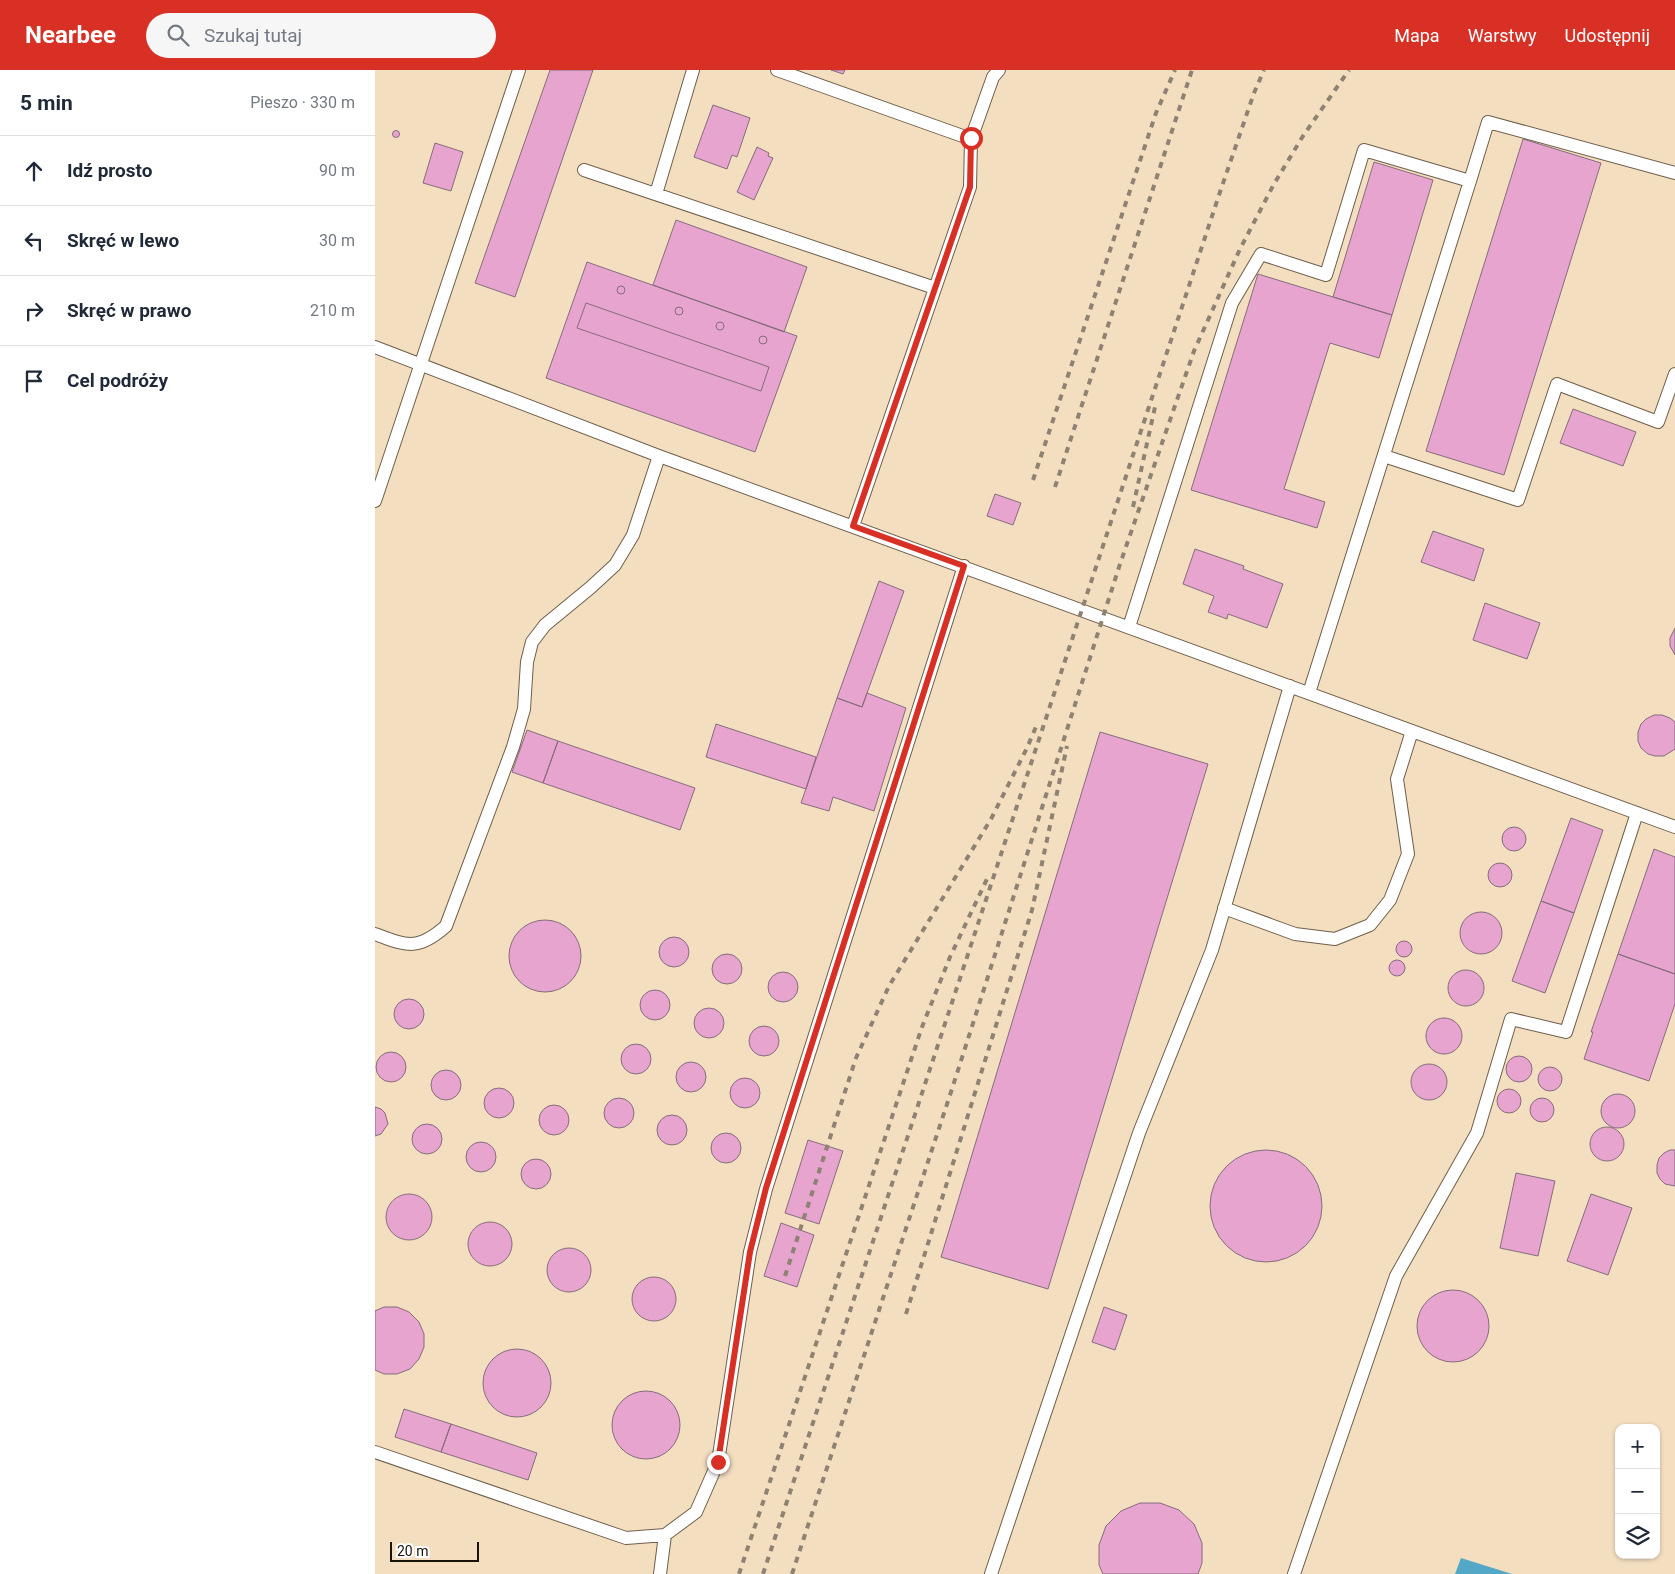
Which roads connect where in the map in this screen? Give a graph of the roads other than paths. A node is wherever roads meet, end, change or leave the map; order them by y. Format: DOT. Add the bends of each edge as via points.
graph roads {
  1 [pos="519,70"];
  2 [pos="693,70"];
  3 [pos="777,70"];
  4 [pos="999,70"];
  5 [pos="971,138"];
  6 [pos="585,170"];
  7 [pos="1675,173"];
  8 [pos="1470,181"];
  9 [pos="656,194"];
  10 [pos="935,288"];
  11 [pos="375,347"];
  12 [pos="421,364"];
  13 [pos="1675,374"];
  14 [pos="659,456"];
  15 [pos="1384,456"];
  16 [pos="375,501"];
  17 [pos="853,526"];
  18 [pos="964,566"];
  19 [pos="1129,627"];
  20 [pos="1290,686"];
  21 [pos="1309,693"];
  22 [pos="1412,731"];
  23 [pos="1637,813"];
  24 [pos="1675,827"];
  25 [pos="1225,908"];
  26 [pos="375,934"];
  27 [pos="375,1452"];
  28 [pos="665,1535"];
  29 [pos="660,1574"];
  30 [pos="991,1574"];
  31 [pos="1294,1574"];
  1 -- 12 [label="lane"];
  2 -- 9 [label="lane"];
  3 -- 5 [label="lane"];
  4 -- 5 [label="lane" via="993,77"];
  5 -- 10 [label="lane" via="970,187"];
  6 -- 9 [label="lane"];
  7 -- 8 [label="lane" via="1487,122"];
  8 -- 15 [label="lane"];
  8 -- 19 [label="lane" via="1364,150 1326,275 1261,254 1232,303"];
  9 -- 10 [label="lane"];
  10 -- 17 [label="lane"];
  11 -- 12 [label="lane"];
  12 -- 14 [label="lane"];
  12 -- 16 [label="lane"];
  13 -- 15 [label="lane" via="1658,422 1557,384 1518,500"];
  14 -- 17 [label="lane"];
  14 -- 26 [label="lane" via="633,535 615,565 545,625 532,642 527,662 524,709 513,747 446,926 433,938 417,944 401,943"];
  15 -- 21 [label="lane"];
  17 -- 18 [label="lane"];
  18 -- 19 [label="lane"];
  18 -- 28 [label="lane" via="766,1188 750,1252 718,1462 696,1512"];
  19 -- 20 [label="lane"];
  20 -- 21 [label="lane"];
  20 -- 25 [label="lane"];
  21 -- 22 [label="lane"];
  22 -- 23 [label="lane"];
  22 -- 25 [label="lane" via="1397,779 1408,854 1390,900 1370,925 1335,939 1295,934"];
  23 -- 24 [label="lane"];
  23 -- 31 [label="lane" via="1566,1032 1511,1019 1477,1133 1396,1276"];
  25 -- 30 [label="lane" via="1212,950 1139,1133"];
  27 -- 28 [label="lane" via="626,1538"];
  28 -- 29 [label="lane"];
}
